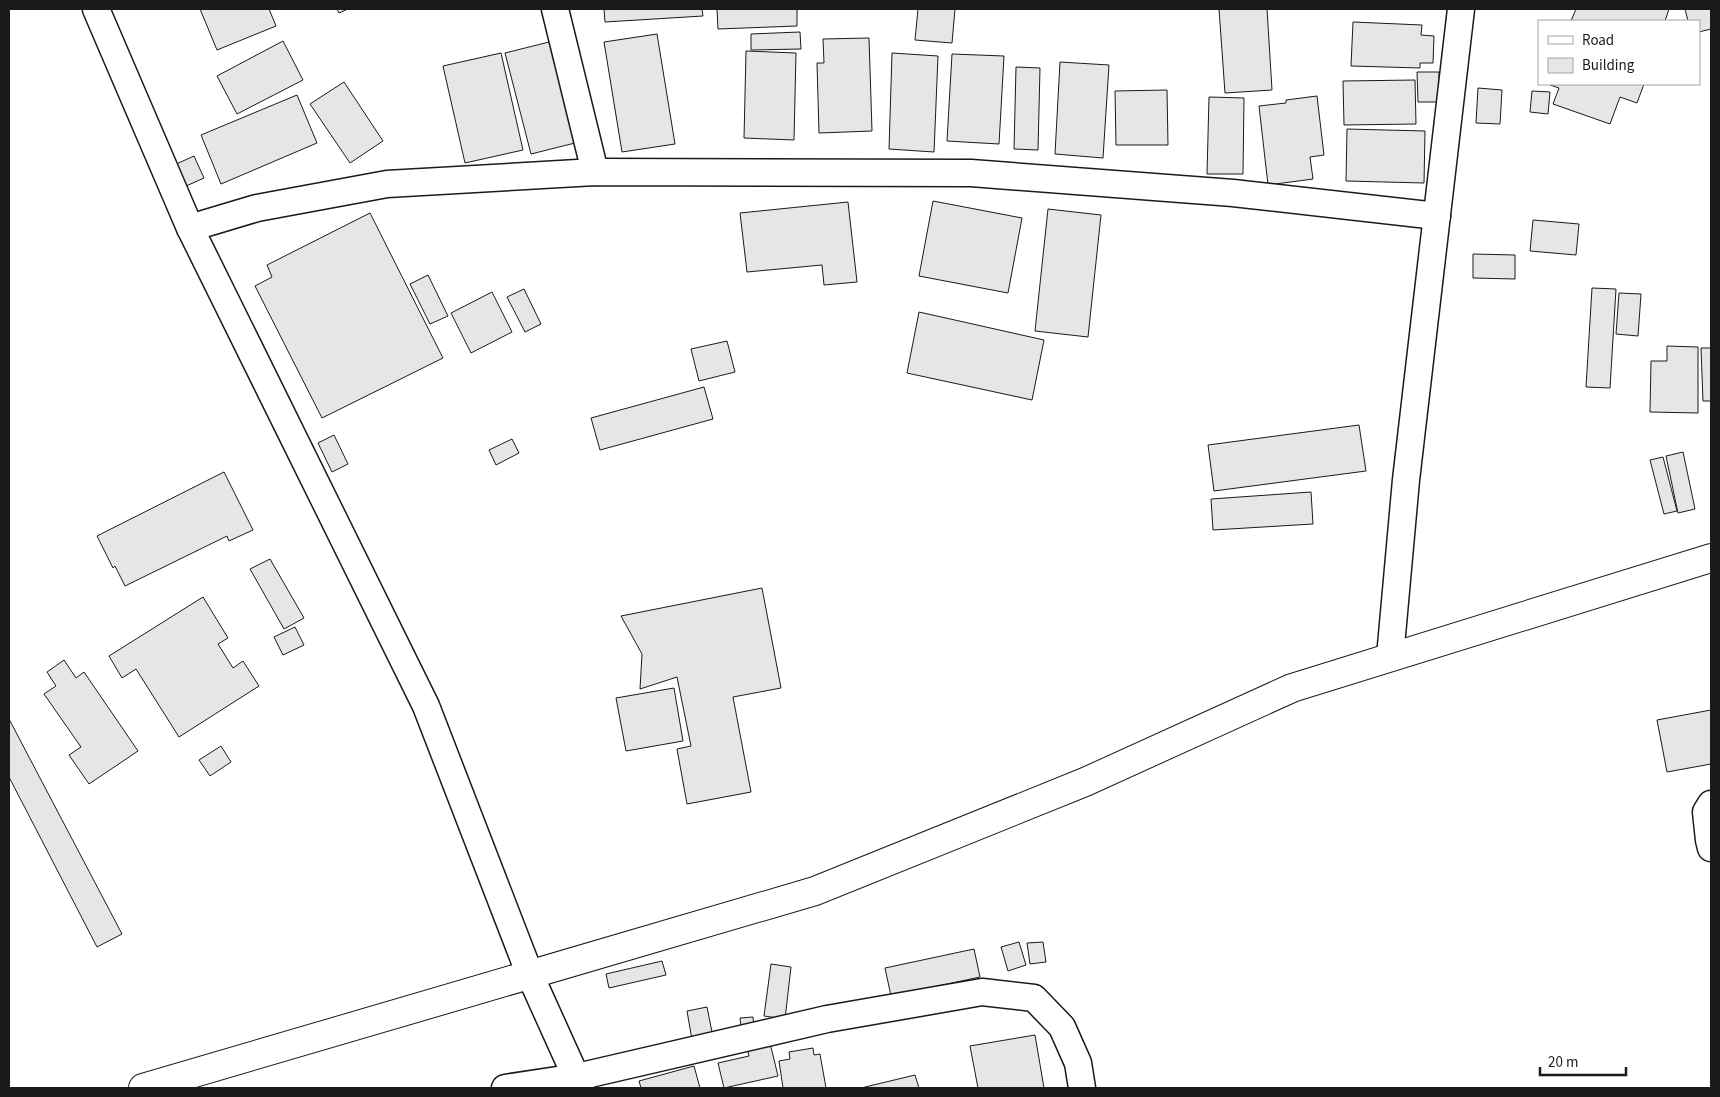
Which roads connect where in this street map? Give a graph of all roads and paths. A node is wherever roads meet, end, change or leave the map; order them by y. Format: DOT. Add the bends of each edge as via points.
graph roads {
  1 [pos="96,9"];
  2 [pos="555,9"];
  3 [pos="1461,9"];
  4 [pos="595,172"];
  5 [pos="1437,216"];
  6 [pos="190,228"];
  7 [pos="1711,558"];
  8 [pos="1390,657"];
  9 [pos="1711,804"];
  10 [pos="1711,848"];
  11 [pos="530,975"];
  12 [pos="579,1083"];
  13 [pos="143,1088"];
  14 [pos="505,1088"];
  15 [pos="1082,1088"];
  1 -- 6 [label="street"];
  2 -- 4 [label="street"];
  3 -- 5 [label="street"];
  4 -- 5 [label="street" via="971,173 1233,193"];
  4 -- 6 [label="street" via="387,184 257,208"];
  5 -- 8 [label="street" via="1406,480"];
  6 -- 11 [label="street" via="426,706"];
  7 -- 8 [label="main road"];
  8 -- 11 [label="main road" via="1292,688 1085,782 815,891"];
  9 -- 10 [label="street" via="1706,812"];
  11 -- 12 [label="street"];
  11 -- 13 [label="main road"];
  12 -- 14 [label="street"];
  12 -- 15 [label="street" via="827,1019 982,992 1034,998 1062,1028 1078,1063"];
}
